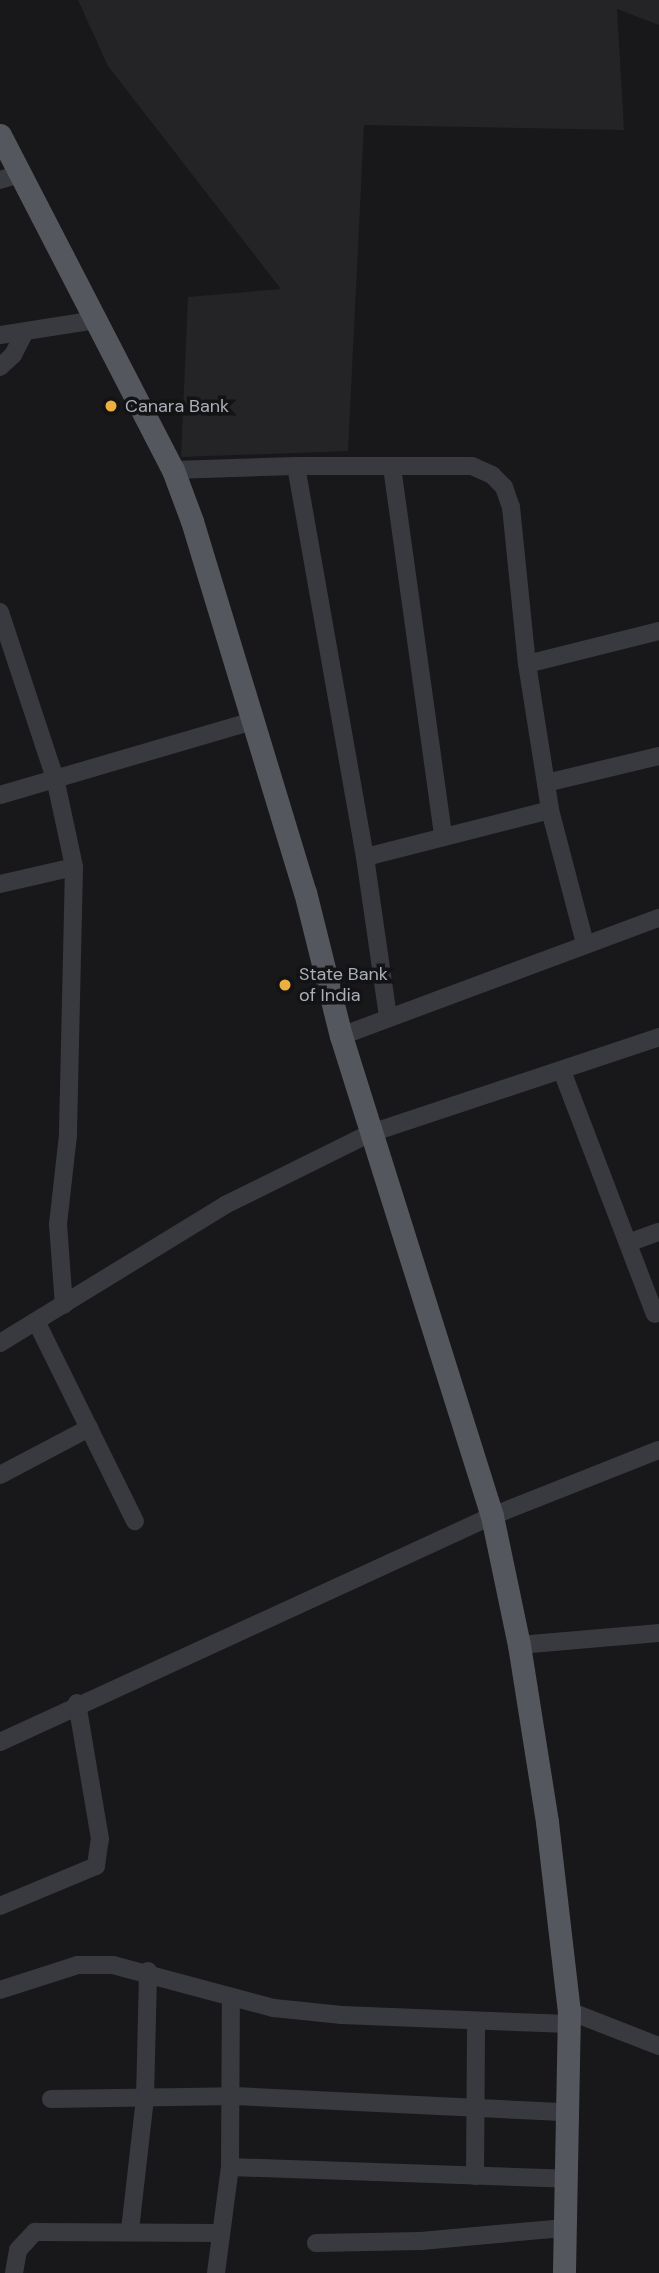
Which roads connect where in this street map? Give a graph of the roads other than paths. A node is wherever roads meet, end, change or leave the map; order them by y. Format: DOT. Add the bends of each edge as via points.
graph roads {
  1 [pos="0,135"];
  2 [pos="10,177"];
  3 [pos="96,320"];
  4 [pos="24,333"];
  5 [pos="0,335"];
  6 [pos="0,367"];
  7 [pos="296,466"];
  8 [pos="392,467"];
  9 [pos="173,470"];
  10 [pos="0,612"];
  11 [pos="659,631"];
  12 [pos="527,664"];
  13 [pos="253,721"];
  14 [pos="659,756"];
  15 [pos="55,778"];
  16 [pos="546,783"];
  17 [pos="0,796"];
  18 [pos="550,810"];
  19 [pos="443,836"];
  20 [pos="365,857"];
  21 [pos="74,867"];
  22 [pos="0,884"];
  23 [pos="659,918"];
  24 [pos="585,943"];
  25 [pos="388,1017"];
  26 [pos="341,1036"];
  27 [pos="659,1037"];
  28 [pos="562,1070"];
  29 [pos="371,1133"];
  30 [pos="659,1232"];
  31 [pos="628,1244"];
  32 [pos="64,1305"];
  33 [pos="654,1314"];
  34 [pos="37,1323"];
  35 [pos="0,1343"];
  36 [pos="89,1429"];
  37 [pos="659,1450"];
  38 [pos="0,1475"];
  39 [pos="492,1516"];
  40 [pos="135,1521"];
  41 [pos="659,1633"];
  42 [pos="519,1645"];
  43 [pos="77,1703"];
  44 [pos="0,1742"];
  45 [pos="0,1906"];
  46 [pos="148,1971"];
  47 [pos="0,1990"];
  48 [pos="231,1999"];
  49 [pos="569,2018"];
  50 [pos="475,2021"];
  51 [pos="659,2046"];
  52 [pos="234,2096"];
  53 [pos="145,2098"];
  54 [pos="51,2099"];
  55 [pos="475,2106"];
  56 [pos="567,2112"];
  57 [pos="230,2167"];
  58 [pos="475,2176"];
  59 [pos="568,2179"];
  60 [pos="565,2228"];
  61 [pos="131,2230"];
  62 [pos="221,2233"];
  63 [pos="316,2243"];
  64 [pos="14,2273"];
  65 [pos="216,2273"];
  66 [pos="564,2273"];
  1 -- 2 [label="main road"];
  2 -- 3 [label="main road"];
  3 -- 4 [label="street"];
  3 -- 9 [label="main road"];
  4 -- 5 [label="street"];
  4 -- 6 [label="street" via="13,355"];
  7 -- 8 [label="street"];
  7 -- 9 [label="street"];
  7 -- 20 [label="street"];
  8 -- 12 [label="street" via="472,466 504,487 511,507"];
  8 -- 19 [label="street"];
  9 -- 13 [label="main road"];
  10 -- 15 [label="street"];
  11 -- 12 [label="street"];
  12 -- 16 [label="street"];
  13 -- 15 [label="street"];
  13 -- 26 [label="main road" via="305,892"];
  14 -- 16 [label="street"];
  15 -- 17 [label="street"];
  15 -- 21 [label="street"];
  16 -- 18 [label="street"];
  18 -- 19 [label="street"];
  18 -- 24 [label="street"];
  19 -- 20 [label="street"];
  20 -- 25 [label="street"];
  21 -- 22 [label="street"];
  21 -- 32 [label="street" via="68,1135 58,1224"];
  23 -- 24 [label="street"];
  24 -- 25 [label="street"];
  25 -- 26 [label="street"];
  26 -- 29 [label="main road"];
  27 -- 28 [label="street"];
  28 -- 29 [label="street"];
  28 -- 31 [label="street"];
  29 -- 32 [label="street" via="225,1205"];
  29 -- 39 [label="main road"];
  30 -- 31 [label="street"];
  31 -- 33 [label="street"];
  32 -- 34 [label="street"];
  34 -- 35 [label="street"];
  34 -- 36 [label="street"];
  36 -- 38 [label="street"];
  36 -- 40 [label="street"];
  37 -- 39 [label="street"];
  39 -- 42 [label="main road"];
  39 -- 43 [label="street"];
  41 -- 42 [label="street"];
  42 -- 49 [label="main road" via="547,1822"];
  43 -- 44 [label="street"];
  43 -- 45 [label="street" via="100,1839 96,1866"];
  46 -- 47 [label="street" via="78,1965"];
  46 -- 48 [label="street"];
  46 -- 53 [label="street"];
  48 -- 50 [label="street" via="342,2015"];
  48 -- 52 [label="street"];
  49 -- 50 [label="street"];
  49 -- 51 [label="street"];
  49 -- 56 [label="main road"];
  50 -- 55 [label="street"];
  52 -- 53 [label="street"];
  52 -- 55 [label="street"];
  52 -- 57 [label="street"];
  53 -- 54 [label="street"];
  53 -- 61 [label="street"];
  55 -- 56 [label="street"];
  55 -- 58 [label="street"];
  56 -- 59 [label="main road"];
  57 -- 58 [label="street"];
  57 -- 62 [label="street"];
  58 -- 59 [label="street"];
  59 -- 60 [label="main road"];
  60 -- 63 [label="street" via="421,2241"];
  60 -- 66 [label="main road"];
  61 -- 62 [label="street"];
  61 -- 64 [label="street" via="35,2232 18,2250"];
  62 -- 65 [label="street"];
}
